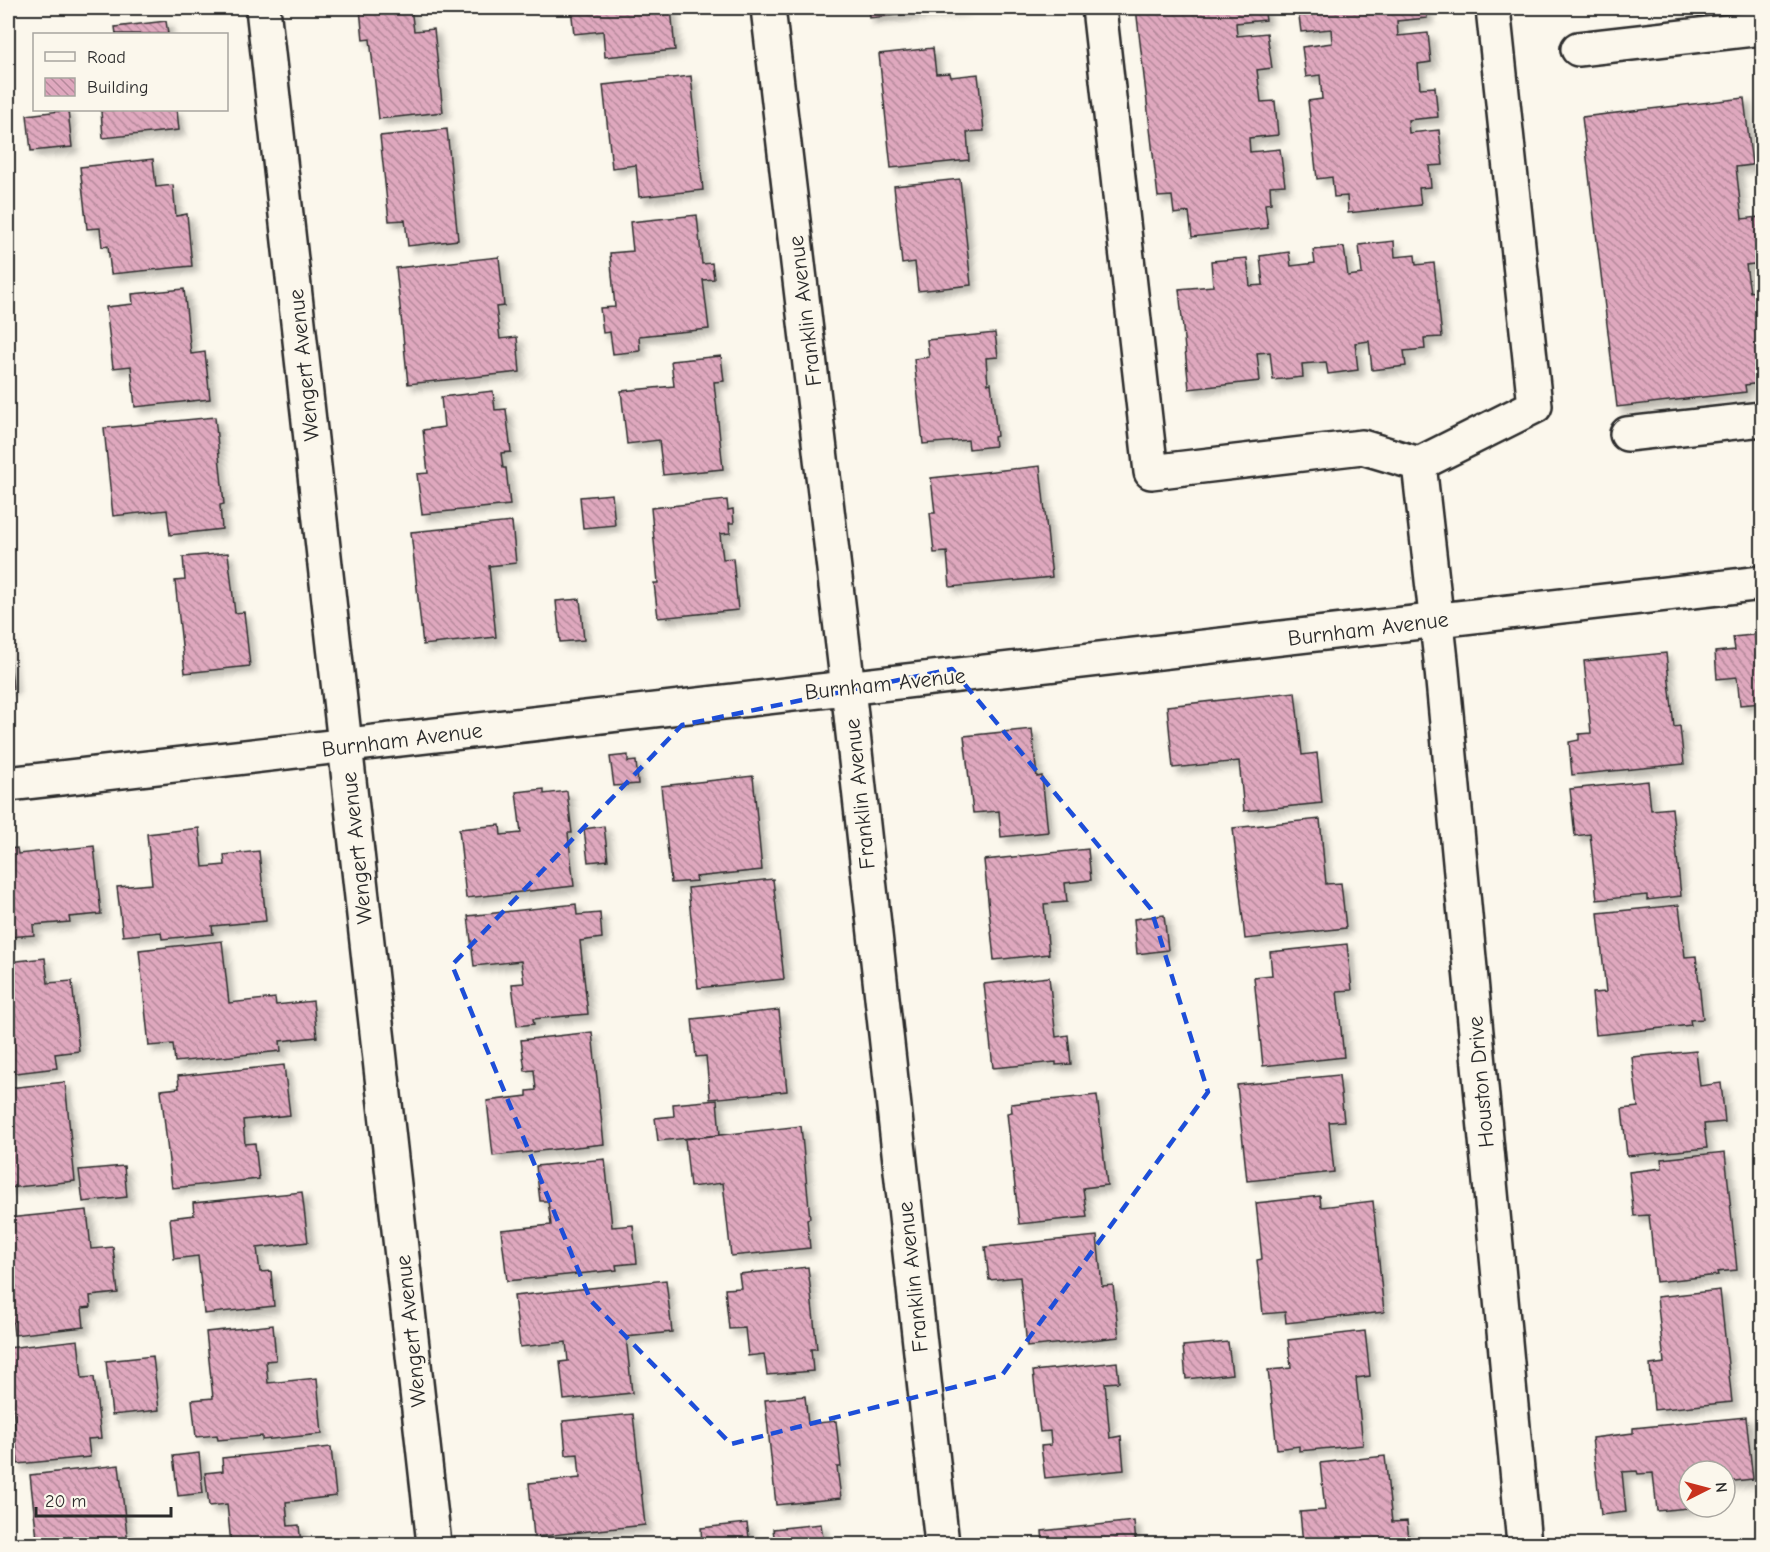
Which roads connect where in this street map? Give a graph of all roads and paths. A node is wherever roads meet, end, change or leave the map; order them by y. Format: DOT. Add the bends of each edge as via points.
graph roads {
  1 [pos="263,8"];
  2 [pos="768,8"];
  3 [pos="1099,8"];
  4 [pos="1493,8"];
  5 [pos="1762,28"];
  6 [pos="1578,49"];
  7 [pos="1762,419"];
  8 [pos="1627,434"];
  9 [pos="1419,464"];
  10 [pos="1762,583"];
  11 [pos="1437,620"];
  12 [pos="848,688"];
  13 [pos="345,746"];
  14 [pos="8,784"];
  15 [pos="434,1545"];
  16 [pos="942,1545"];
  17 [pos="1524,1545"];
  1 -- 13 [label="street, Wengert Avenue"];
  2 -- 12 [label="street, Franklin Avenue"];
  3 -- 9 [label="street" via="1151,472 1362,447"];
  4 -- 9 [label="street" via="1535,406"];
  5 -- 6 [label="street"];
  7 -- 8 [label="street"];
  9 -- 11 [label="street, Houston Drive"];
  10 -- 11 [label="street, Burnham Avenue"];
  11 -- 12 [label="street, Burnham Avenue"];
  11 -- 17 [label="street, Houston Drive"];
  12 -- 13 [label="street, Burnham Avenue"];
  12 -- 16 [label="street, Franklin Avenue"];
  13 -- 14 [label="street, Burnham Avenue"];
  13 -- 15 [label="street, Wengert Avenue"];
}
